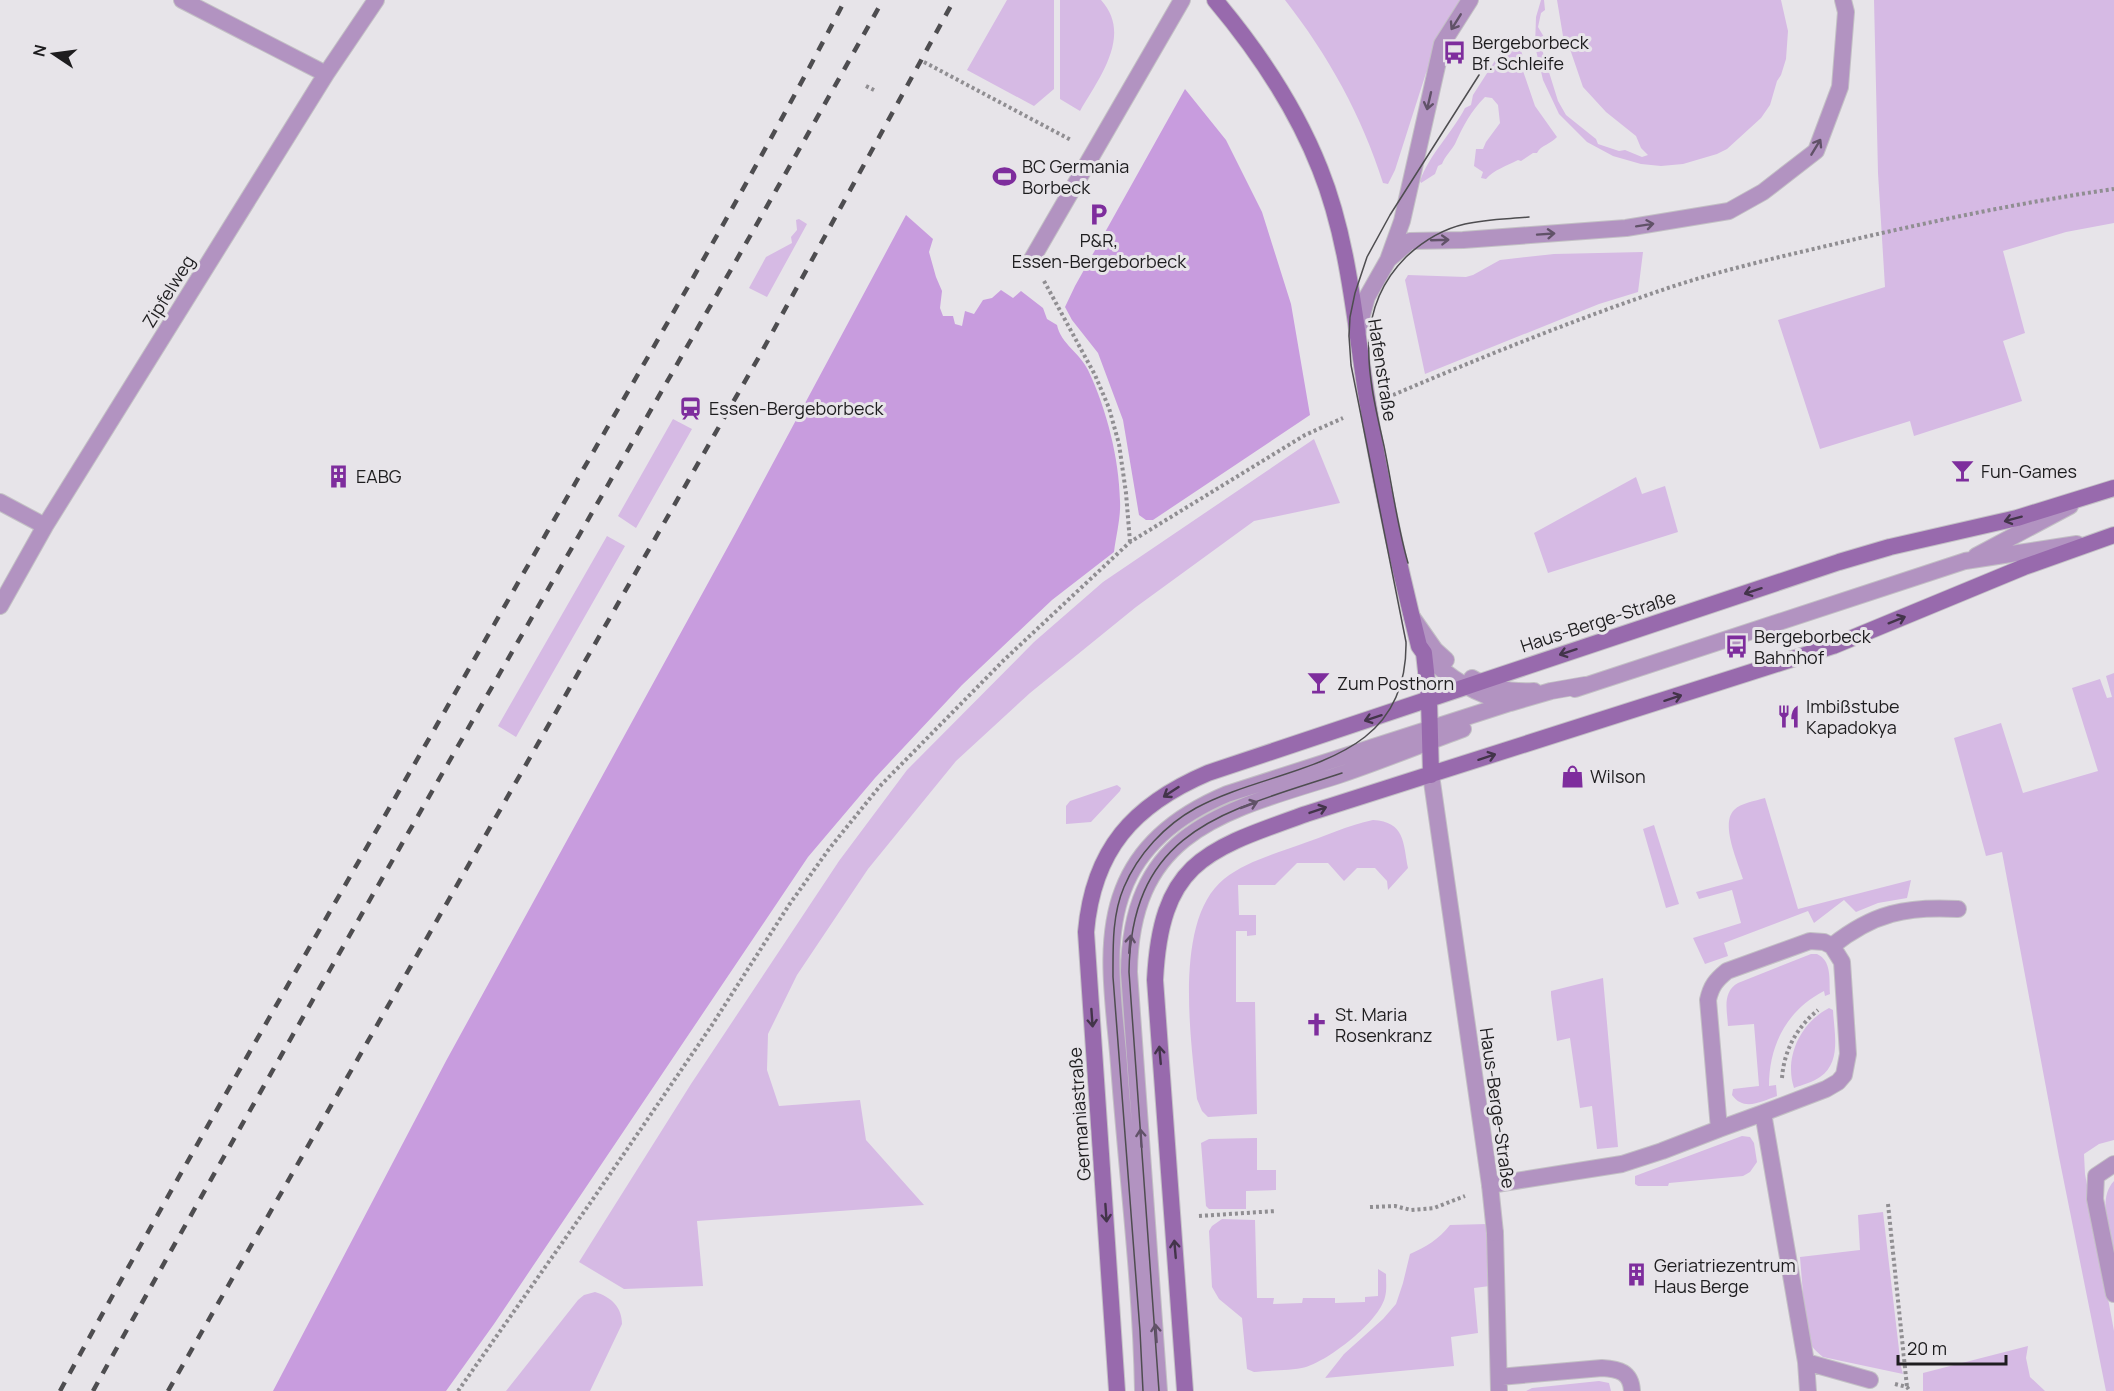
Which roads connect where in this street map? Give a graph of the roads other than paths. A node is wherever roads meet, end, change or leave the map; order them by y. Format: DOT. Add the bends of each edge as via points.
graph roads {
  1 [pos="182,0"];
  2 [pos="376,0"];
  3 [pos="1182,0"];
  4 [pos="1215,0"];
  5 [pos="1470,0"];
  6 [pos="1843,0"];
  7 [pos="202,4"];
  8 [pos="326,74"];
  9 [pos="1032,259"];
  10 [pos="1388,260"];
  11 [pos="1357,335"];
  12 [pos="2114,488"];
  13 [pos="2089,496"];
  14 [pos="0,502"];
  15 [pos="45,526"];
  16 [pos="2108,537"];
  17 [pos="1965,561"];
  18 [pos="0,606"];
  19 [pos="1412,617"];
  20 [pos="1424,653"];
  21 [pos="1472,684"];
  22 [pos="1585,685"];
  23 [pos="1429,699"];
  24 [pos="1510,703"];
  25 [pos="1430,735"];
  26 [pos="1431,775"];
  27 [pos="1116,840"];
  28 [pos="1958,909"];
  29 [pos="1832,945"];
  30 [pos="1763,1113"];
  31 [pos="1719,1129"];
  32 [pos="2114,1164"];
  33 [pos="1490,1185"];
  34 [pos="2114,1294"];
  35 [pos="1806,1362"];
  36 [pos="1870,1380"];
  37 [pos="1499,1384"];
  38 [pos="1118,1391"];
  39 [pos="1143,1391"];
  40 [pos="1159,1391"];
  41 [pos="1185,1391"];
  42 [pos="1632,1391"];
  43 [pos="1808,1391"];
  1 -- 7 [label="street"];
  2 -- 8 [label="street, Zipfelweg"];
  3 -- 9 [label="street"];
  4 -- 11 [label="main road, Hafenstraße" via="1278,87 1321,170 1339,231"];
  5 -- 10 [label="street, one-way" via="1442,44 1402,221"];
  10 -- 6 [label="street, one-way" via="1410,241 1626,228 1729,211 1763,192 1816,151 1840,87"];
  7 -- 8 [label="street"];
  8 -- 15 [label="street, Zipfelweg"];
  10 -- 11 [label="street" via="1367,297"];
  11 -- 19 [label="main road, Hafenstraße"];
  12 -- 13 [label="main road, Haus-Berge-Straße"];
  13 -- 17 [label="street"];
  13 -- 21 [label="main road, Haus-Berge-Straße, one-way" via="1839,562"];
  14 -- 15 [label="street"];
  15 -- 18 [label="street, Zipfelweg"];
  16 -- 17 [label="street"];
  26 -- 16 [label="main road, one-way" via="1833,646 2024,567"];
  17 -- 22 [label="street"];
  19 -- 20 [label="main road, Hafenstraße"];
  19 -- 21 [label="street" via="1435,650"];
  20 -- 21 [label="street" via="1436,666"];
  20 -- 23 [label="main road, Hafenstraße"];
  21 -- 22 [label="street" via="1522,692"];
  21 -- 23 [label="main road, Haus-Berge-Straße"];
  21 -- 24 [label="street" via="1490,698"];
  22 -- 24 [label="street" via="1536,702"];
  22 -- 25 [label="street" via="1557,698"];
  23 -- 25 [label="main road, Hafenstraße"];
  23 -- 27 [label="main road, Haus-Berge-Straße, one-way" via="1192,780 1146,809"];
  24 -- 25 [label="street"];
  25 -- 26 [label="main road, Hafenstraße"];
  25 -- 39 [label="street" via="1208,802 1178,820 1146,851 1124,889 1116,915 1113,947 1115,1009"];
  40 -- 25 [label="street, one-way" via="1129,972 1132,925 1143,890 1171,851 1213,820 1345,773"];
  26 -- 33 [label="street, Haus-Berge-Straße"];
  41 -- 26 [label="main road, one-way" via="1155,980 1166,909 1178,886 1198,863 1231,841"];
  27 -- 38 [label="main road, Germaniastraße, one-way" via="1095,882 1086,932"];
  28 -- 29 [label="street" via="1887,914 1860,925"];
  29 -- 30 [label="street" via="1842,962 1848,1054 1844,1075 1826,1089"];
  29 -- 31 [label="street" via="1810,941 1727,971 1715,981 1708,1000"];
  30 -- 31 [label="street"];
  30 -- 35 [label="street"];
  31 -- 33 [label="street" via="1630,1161"];
  32 -- 34 [label="street" via="2096,1176 2095,1199"];
  33 -- 37 [label="street, Haus-Berge-Straße"];
  35 -- 36 [label="street"];
  35 -- 43 [label="street"];
  37 -- 42 [label="street" via="1602,1368 1623,1371"];
}
